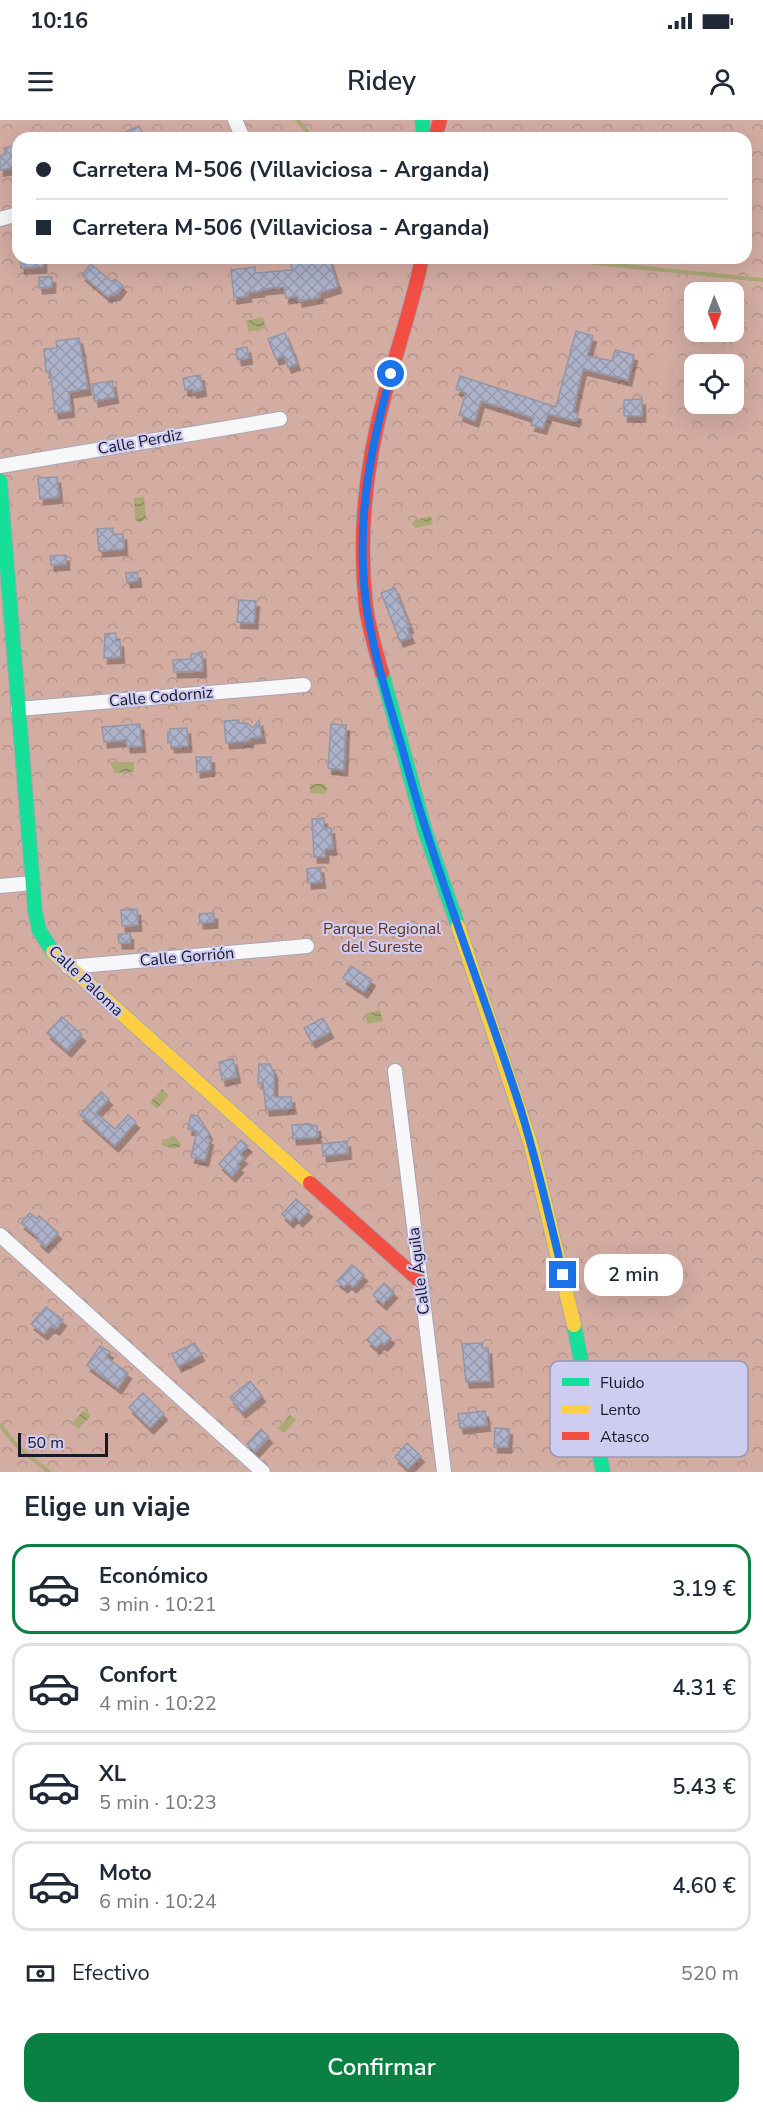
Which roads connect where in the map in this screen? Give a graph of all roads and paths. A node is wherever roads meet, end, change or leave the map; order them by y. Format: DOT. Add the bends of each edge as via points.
graph roads {
  1 [pos="421,264"];
  2 [pos="280,419"];
  3 [pos="0,466"];
  4 [pos="0,481"];
  5 [pos="304,685"];
  6 [pos="18,709"];
  7 [pos="32,884"];
  8 [pos="0,886"];
  9 [pos="307,946"];
  10 [pos="68,967"];
  11 [pos="395,1071"];
  12 [pos="0,1235"];
  13 [pos="420,1281"];
  14 [pos="582,1361"];
  15 [pos="600,1457"];
  16 [pos="263,1472"];
  17 [pos="444,1472"];
  18 [pos="603,1472"];
  1 -- 14 [label="main road" via="384,397 368,475 362,531 366,608 425,831 531,1145"];
  2 -- 3 [label="street, Calle Perdiz"];
  4 -- 6 [label="main road, Calle Paloma"];
  5 -- 6 [label="street, Calle Codorniz"];
  6 -- 7 [label="main road, Calle Paloma"];
  7 -- 8 [label="street"];
  7 -- 10 [label="main road, Calle Paloma" via="39,934"];
  9 -- 10 [label="street, Calle Gorrión"];
  10 -- 13 [label="main road, Calle Paloma"];
  11 -- 13 [label="street, Calle Águila"];
  12 -- 16 [label="street"];
  13 -- 17 [label="street, Calle Águila"];
  15 -- 18 [label="main road"];
}
